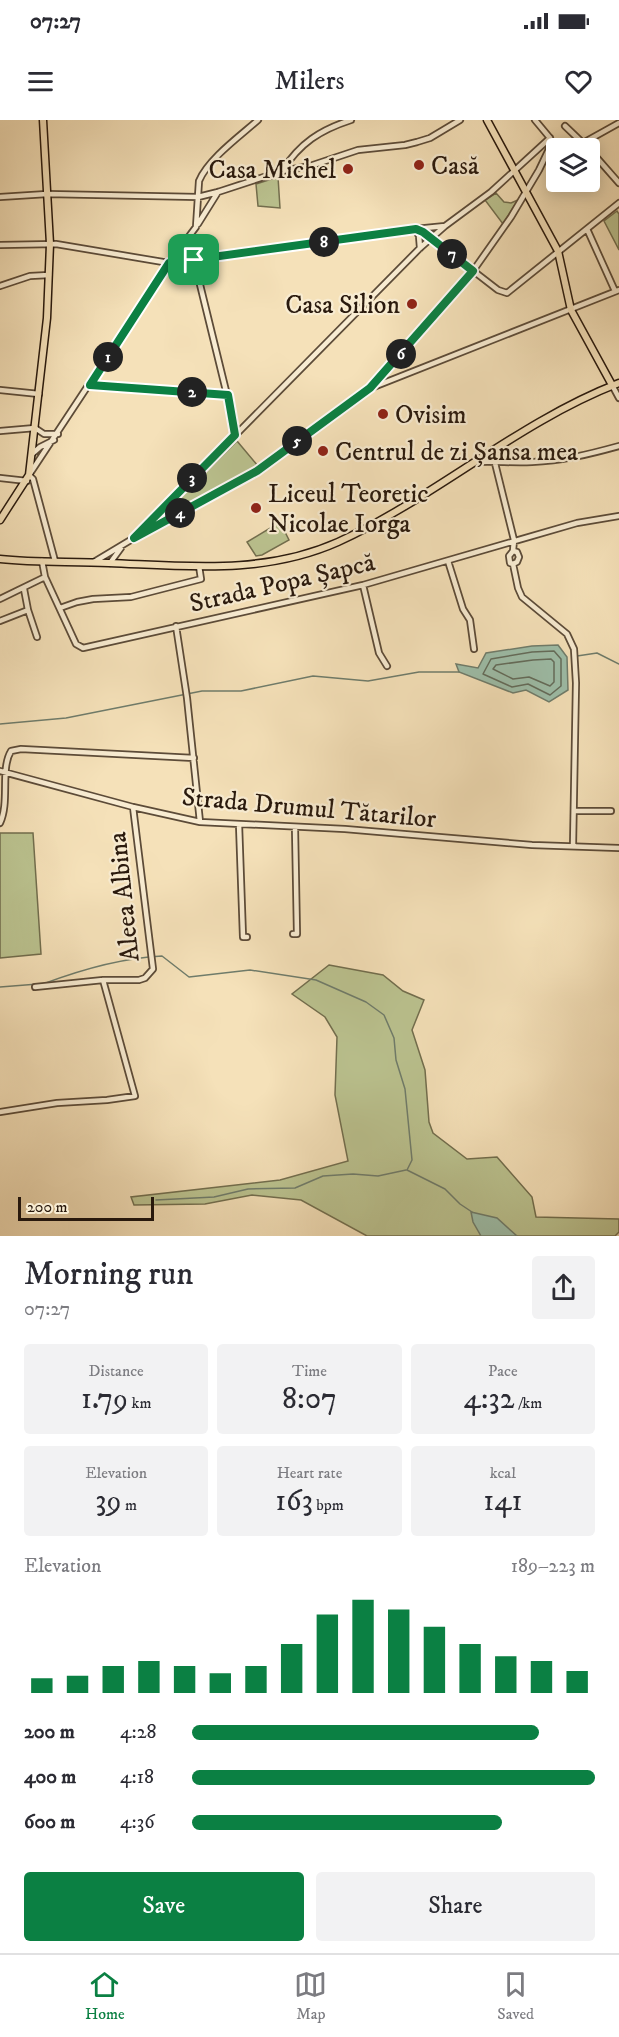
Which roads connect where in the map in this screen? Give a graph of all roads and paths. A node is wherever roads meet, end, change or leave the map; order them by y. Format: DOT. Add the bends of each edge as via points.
graph roads {
  1 [pos="43,120"];
  2 [pos="258,120"];
  3 [pos="351,120"];
  4 [pos="460,120"];
  5 [pos="487,120"];
  6 [pos="535,120"];
  7 [pos="451,122"];
  8 [pos="619,123"];
  9 [pos="565,126"];
  10 [pos="550,138"];
  11 [pos="578,138"];
  12 [pos="592,138"];
  13 [pos="546,142"];
  14 [pos="546,155"];
  15 [pos="600,161"];
  16 [pos="282,171"];
  17 [pos="514,171"];
  18 [pos="619,183"];
  19 [pos="218,192"];
  20 [pos="526,192"];
  21 [pos="47,194"];
  22 [pos="0,197"];
  23 [pos="198,197"];
  24 [pos="619,203"];
  25 [pos="445,226"];
  26 [pos="196,227"];
  27 [pos="416,229"];
  28 [pos="587,229"];
  29 [pos="431,238"];
  30 [pos="50,244"];
  31 [pos="0,245"];
  32 [pos="420,248"];
  33 [pos="558,251"];
  34 [pos="194,260"];
  35 [pos="169,263"];
  36 [pos="473,271"];
  37 [pos="50,275"];
  38 [pos="0,286"];
  39 [pos="617,290"];
  40 [pos="570,310"];
  41 [pos="390,367"];
  42 [pos="395,380"];
  43 [pos="619,382"];
  44 [pos="90,385"];
  45 [pos="612,385"];
  46 [pos="370,388"];
  47 [pos="0,390"];
  48 [pos="39,394"];
  49 [pos="228,395"];
  50 [pos="619,398"];
  51 [pos="34,428"];
  52 [pos="0,431"];
  53 [pos="58,434"];
  54 [pos="235,435"];
  55 [pos="54,440"];
  56 [pos="619,447"];
  57 [pos="492,451"];
  58 [pos="32,454"];
  59 [pos="496,460"];
  60 [pos="476,462"];
  61 [pos="0,478"];
  62 [pos="28,478"];
  63 [pos="619,516"];
  64 [pos="0,520"];
  65 [pos="134,538"];
  66 [pos="514,540"];
  67 [pos="122,546"];
  68 [pos="2,559"];
  69 [pos="42,561"];
  70 [pos="55,561"];
  71 [pos="448,561"];
  72 [pos="94,562"];
  73 [pos="110,563"];
  74 [pos="199,566"];
  75 [pos="45,577"];
  76 [pos="363,585"];
  77 [pos="24,589"];
  78 [pos="0,599"];
  79 [pos="60,608"];
  80 [pos="28,610"];
  81 [pos="0,621"];
  82 [pos="176,626"];
  83 [pos="36,637"];
  84 [pos="474,649"];
  85 [pos="387,666"];
  86 [pos="194,758"];
  87 [pos="2,772"];
  88 [pos="133,807"];
  89 [pos="575,811"];
  90 [pos="611,811"];
  91 [pos="200,822"];
  92 [pos="0,823"];
  93 [pos="239,824"];
  94 [pos="295,828"];
  95 [pos="573,846"];
  96 [pos="619,848"];
  97 [pos="293,934"];
  98 [pos="247,937"];
  99 [pos="103,980"];
  100 [pos="35,987"];
  101 [pos="0,1112"];
  1 -- 21 [label="main road"];
  2 -- 23 [label="street" via="201,176"];
  3 -- 16 [label="street" via="312,138"];
  4 -- 7 [label="street"];
  5 -- 17 [label="main road"];
  6 -- 10 [label="street"];
  7 -- 16 [label="street" via="429,138 405,146 358,150"];
  8 -- 12 [label="street"];
  9 -- 11 [label="street"];
  13 -- 17 [label="street"];
  14 -- 20 [label="street"];
  15 -- 18 [label="street"];
  16 -- 19 [label="street"];
  17 -- 20 [label="main road"];
  17 -- 25 [label="street"];
  19 -- 23 [label="street"];
  19 -- 26 [label="street"];
  20 -- 33 [label="main road"];
  20 -- 36 [label="street"];
  21 -- 22 [label="street"];
  21 -- 23 [label="street"];
  21 -- 30 [label="main road"];
  23 -- 26 [label="street"];
  24 -- 28 [label="street"];
  25 -- 27 [label="street"];
  25 -- 29 [label="street"];
  26 -- 35 [label="street"];
  27 -- 29 [label="street"];
  27 -- 32 [label="street"];
  27 -- 34 [label="street"];
  28 -- 33 [label="street"];
  28 -- 39 [label="street"];
  29 -- 32 [label="street"];
  29 -- 36 [label="street"];
  30 -- 31 [label="street"];
  30 -- 35 [label="street"];
  30 -- 37 [label="main road"];
  32 -- 54 [label="street"];
  33 -- 36 [label="street" via="507,293"];
  33 -- 40 [label="main road"];
  34 -- 35 [label="street"];
  34 -- 49 [label="street"];
  35 -- 44 [label="street"];
  36 -- 41 [label="street"];
  37 -- 38 [label="street" via="30,276"];
  37 -- 48 [label="main road"];
  39 -- 40 [label="street"];
  40 -- 42 [label="street"];
  40 -- 45 [label="main road"];
  41 -- 42 [label="street"];
  41 -- 46 [label="street"];
  42 -- 46 [label="street"];
  43 -- 45 [label="main road"];
  44 -- 49 [label="street"];
  44 -- 53 [label="street"];
  45 -- 50 [label="street"];
  45 -- 57 [label="main road" via="566,406"];
  46 -- 65 [label="street" via="257,471"];
  47 -- 48 [label="street"];
  48 -- 51 [label="main road"];
  49 -- 54 [label="street"];
  51 -- 52 [label="street"];
  51 -- 53 [label="street" via="44,434"];
  51 -- 58 [label="main road"];
  53 -- 55 [label="street"];
  54 -- 65 [label="street"];
  55 -- 58 [label="street"];
  55 -- 62 [label="street"];
  56 -- 59 [label="street" via="554,461"];
  57 -- 59 [label="street"];
  57 -- 60 [label="main road"];
  58 -- 62 [label="main road"];
  59 -- 60 [label="street"];
  59 -- 66 [label="street"];
  60 -- 74 [label="main road" via="336,543 285,560 232,567"];
  61 -- 62 [label="street"];
  62 -- 64 [label="main road"];
  62 -- 70 [label="street" via="33,479"];
  63 -- 66 [label="street, Strada Popa Șapcă"];
  65 -- 67 [label="street"];
  66 -- 71 [label="street, Strada Popa Șapcă"];
  66 -- 89 [label="street" via="513,551 519,557 513,564 522,597 567,634 574,649"];
  67 -- 72 [label="street"];
  67 -- 73 [label="street"];
  68 -- 69 [label="main road"];
  69 -- 70 [label="main road"];
  69 -- 75 [label="street, Strada Popa Șapcă"];
  70 -- 72 [label="main road"];
  71 -- 76 [label="street, Strada Popa Șapcă"];
  71 -- 84 [label="street" via="470,620"];
  72 -- 73 [label="main road"];
  73 -- 74 [label="main road"];
  74 -- 79 [label="street" via="201,579 131,597 93,599"];
  75 -- 77 [label="street"];
  75 -- 79 [label="street, Strada Popa Șapcă"];
  76 -- 82 [label="street, Strada Popa Șapcă"];
  76 -- 85 [label="street" via="379,653"];
  77 -- 78 [label="street"];
  77 -- 80 [label="street"];
  79 -- 82 [label="street, Strada Popa Șapcă" via="76,644 83,648"];
  80 -- 81 [label="street"];
  80 -- 83 [label="street"];
  82 -- 86 [label="street"];
  86 -- 87 [label="street" via="21,748 8,754"];
  86 -- 91 [label="street"];
  87 -- 88 [label="street, Strada Drumul Tătarilor"];
  87 -- 92 [label="street"];
  88 -- 91 [label="street, Strada Drumul Tătarilor"];
  88 -- 99 [label="street, Aleea Albina" via="153,969 139,980"];
  89 -- 90 [label="street"];
  89 -- 95 [label="street"];
  91 -- 93 [label="street, Strada Drumul Tătarilor"];
  93 -- 94 [label="street, Strada Drumul Tătarilor"];
  93 -- 98 [label="street" via="243,937"];
  94 -- 95 [label="street, Strada Drumul Tătarilor"];
  94 -- 97 [label="street" via="297,934"];
  95 -- 96 [label="street, Strada Drumul Tătarilor"];
  99 -- 100 [label="street, Aleea Albina"];
  99 -- 101 [label="street" via="135,1096"];
}
